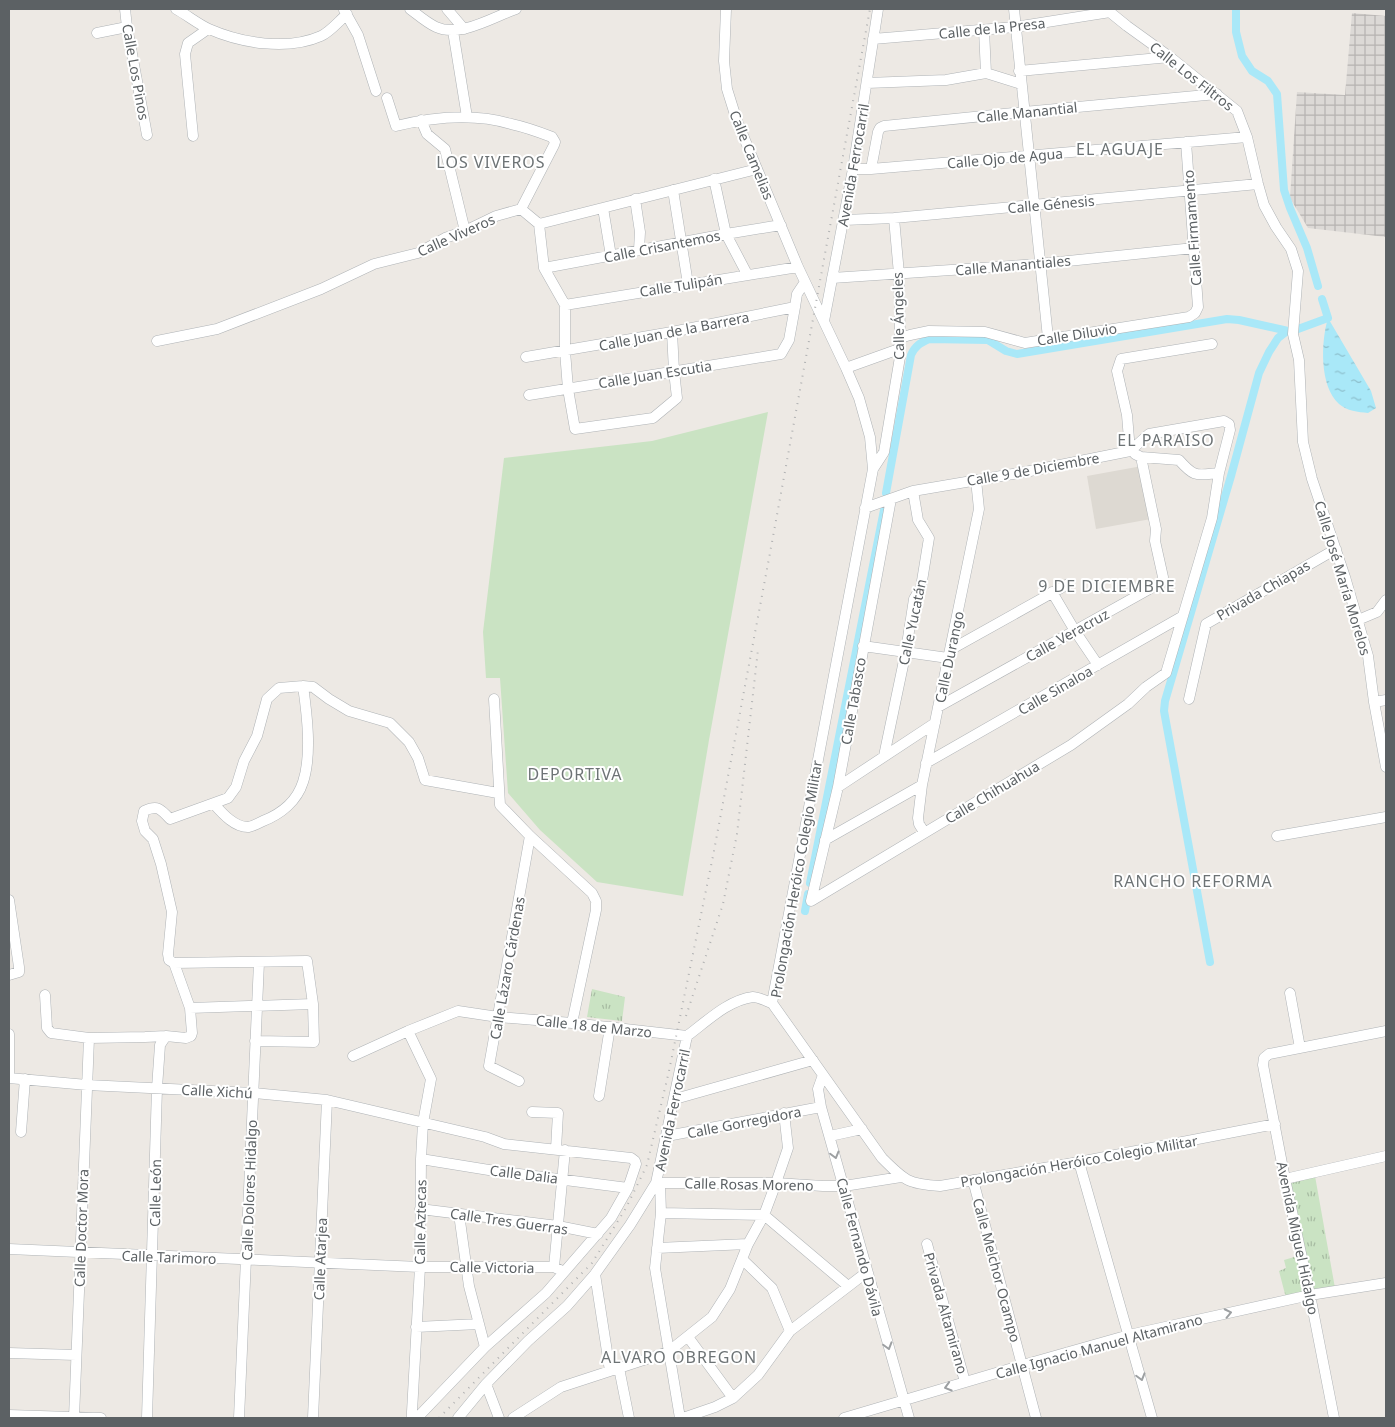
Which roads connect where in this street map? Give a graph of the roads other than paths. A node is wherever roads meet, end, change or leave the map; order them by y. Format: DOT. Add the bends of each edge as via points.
graph roads {
  1 [pos="125,9"];
  2 [pos="176,9"];
  3 [pos="410,9"];
  4 [pos="447,9"];
  5 [pos="516,9"];
  6 [pos="726,9"];
  7 [pos="878,9"];
  8 [pos="1014,9"];
  9 [pos="1108,10"];
  10 [pos="345,11"];
  11 [pos="503,11"];
  12 [pos="127,27"];
  13 [pos="1015,27"];
  14 [pos="208,29"];
  15 [pos="464,29"];
  16 [pos="984,30"];
  17 [pos="453,31"];
  18 [pos="97,33"];
  19 [pos="873,39"];
  20 [pos="1170,57"];
  21 [pos="1019,71"];
  22 [pos="986,73"];
  23 [pos="866,83"];
  24 [pos="1021,84"];
  25 [pos="376,92"];
  26 [pos="1217,94"];
  27 [pos="387,98"];
  28 [pos="1024,112"];
  29 [pos="467,117"];
  30 [pos="421,120"];
  31 [pos="147,135"];
  32 [pos="193,136"];
  33 [pos="1247,137"];
  34 [pos="1186,142"];
  35 [pos="1028,156"];
  36 [pos="757,169"];
  37 [pos="853,169"];
  38 [pos="871,169"];
  39 [pos="714,179"];
  40 [pos="1258,184"];
  41 [pos="673,190"];
  42 [pos="1189,191"];
  43 [pos="635,200"];
  44 [pos="1034,206"];
  45 [pos="521,208"];
  46 [pos="603,208"];
  47 [pos="894,218"];
  48 [pos="844,220"];
  49 [pos="539,224"];
  50 [pos="780,225"];
  51 [pos="465,231"];
  52 [pos="726,234"];
  53 [pos="681,242"];
  54 [pos="1194,248"];
  55 [pos="639,250"];
  56 [pos="611,256"];
  57 [pos="1039,264"];
  58 [pos="798,267"];
  59 [pos="544,268"];
  60 [pos="747,274"];
  61 [pos="899,274"];
  62 [pos="832,278"];
  63 [pos="806,282"];
  64 [pos="688,284"];
  65 [pos="811,294"];
  66 [pos="565,305"];
  67 [pos="795,308"];
  68 [pos="1195,313"];
  69 [pos="824,321"];
  70 [pos="672,332"];
  71 [pos="1048,338"];
  72 [pos="157,341"];
  73 [pos="900,344"];
  74 [pos="1212,344"];
  75 [pos="565,351"];
  76 [pos="526,357"];
  77 [pos="846,368"];
  78 [pos="674,371"];
  79 [pos="568,389"];
  80 [pos="529,395"];
  81 [pos="1130,451"];
  82 [pos="1141,457"];
  83 [pos="873,469"];
  84 [pos="1219,473"];
  85 [pos="1312,479"];
  86 [pos="976,480"];
  87 [pos="913,491"];
  88 [pos="891,499"];
  89 [pos="865,508"];
  90 [pos="1336,549"];
  91 [pos="1068,584"];
  92 [pos="1052,592"];
  93 [pos="1386,600"];
  94 [pos="1183,616"];
  95 [pos="1358,620"];
  96 [pos="1075,631"];
  97 [pos="863,646"];
  98 [pos="906,651"];
  99 [pos="949,654"];
  100 [pos="1098,665"];
  101 [pos="303,686"];
  102 [pos="494,698"];
  103 [pos="1189,699"];
  104 [pos="1386,700"];
  105 [pos="1374,702"];
  106 [pos="938,706"];
  107 [pos="935,723"];
  108 [pos="884,756"];
  109 [pos="926,763"];
  110 [pos="1386,767"];
  111 [pos="922,785"];
  112 [pos="838,786"];
  113 [pos="498,793"];
  114 [pos="214,804"];
  115 [pos="1386,817"];
  116 [pos="924,832"];
  117 [pos="530,836"];
  118 [pos="1277,836"];
  119 [pos="825,840"];
  120 [pos="9,900"];
  121 [pos="811,901"];
  122 [pos="259,962"];
  123 [pos="174,963"];
  124 [pos="14,974"];
  125 [pos="1290,993"];
  126 [pos="45,995"];
  127 [pos="772,1002"];
  128 [pos="313,1004"];
  129 [pos="257,1005"];
  130 [pos="190,1008"];
  131 [pos="498,1017"];
  132 [pos="572,1023"];
  133 [pos="610,1027"];
  134 [pos="1386,1030"];
  135 [pos="408,1031"];
  136 [pos="9,1034"];
  137 [pos="166,1036"];
  138 [pos="687,1036"];
  139 [pos="88,1038"];
  140 [pos="255,1041"];
  141 [pos="1300,1048"];
  142 [pos="353,1056"];
  143 [pos="813,1060"];
  144 [pos="823,1074"];
  145 [pos="9,1078"];
  146 [pos="25,1079"];
  147 [pos="519,1080"];
  148 [pos="87,1085"];
  149 [pos="157,1088"];
  150 [pos="253,1093"];
  151 [pos="599,1096"];
  152 [pos="675,1099"];
  153 [pos="327,1100"];
  154 [pos="821,1108"];
  155 [pos="532,1112"];
  156 [pos="784,1113"];
  157 [pos="423,1123"];
  158 [pos="1275,1124"];
  159 [pos="862,1129"];
  160 [pos="22,1132"];
  161 [pos="667,1136"];
  162 [pos="830,1136"];
  163 [pos="560,1150"];
  164 [pos="1386,1156"];
  165 [pos="421,1159"];
  166 [pos="1079,1162"];
  167 [pos="901,1177"];
  168 [pos="562,1179"];
  169 [pos="1285,1179"];
  170 [pos="973,1180"];
  171 [pos="658,1183"];
  172 [pos="776,1183"];
  173 [pos="844,1186"];
  174 [pos="628,1188"];
  175 [pos="420,1209"];
  176 [pos="661,1213"];
  177 [pos="459,1214"];
  178 [pos="764,1215"];
  179 [pos="558,1226"];
  180 [pos="598,1234"];
  181 [pos="748,1244"];
  182 [pos="927,1244"];
  183 [pos="657,1248"];
  184 [pos="9,1249"];
  185 [pos="80,1253"];
  186 [pos="153,1256"];
  187 [pos="742,1259"];
  188 [pos="246,1260"];
  189 [pos="320,1263"];
  190 [pos="420,1266"];
  191 [pos="466,1266"];
  192 [pos="559,1270"];
  193 [pos="867,1272"];
  194 [pos="595,1274"];
  195 [pos="1386,1283"];
  196 [pos="848,1286"];
  197 [pos="1310,1295"];
  198 [pos="479,1324"];
  199 [pos="416,1327"];
  200 [pos="790,1331"];
  201 [pos="1129,1335"];
  202 [pos="688,1337"];
  203 [pos="485,1347"];
  204 [pos="668,1352"];
  205 [pos="9,1353"];
  206 [pos="76,1354"];
  207 [pos="1023,1365"];
  208 [pos="614,1369"];
  209 [pos="965,1382"];
  210 [pos="486,1384"];
  211 [pos="733,1398"];
  212 [pos="904,1400"];
  213 [pos="9,1415"];
  214 [pos="74,1418"];
  215 [pos="101,1418"];
  216 [pos="147,1418"];
  217 [pos="239,1418"];
  218 [pos="313,1418"];
  219 [pos="412,1418"];
  220 [pos="416,1418"];
  221 [pos="458,1418"];
  222 [pos="500,1418"];
  223 [pos="513,1418"];
  224 [pos="628,1418"];
  225 [pos="680,1418"];
  226 [pos="683,1418"];
  227 [pos="844,1418"];
  228 [pos="909,1418"];
  229 [pos="1036,1418"];
  230 [pos="1152,1418"];
  231 [pos="1334,1418"];
  1 -- 12 [label="street, Calle Los Pinos"];
  2 -- 14 [label="street"];
  3 -- 17 [label="street" via="436,27"];
  4 -- 15 [label="street"];
  5 -- 11 [label="street"];
  6 -- 36 [label="street, Calle Camelias" via="724,61 727,89"];
  7 -- 19 [label="street, Avenida Ferrocarril"];
  8 -- 13 [label="street"];
  9 -- 13 [label="street, Calle de la Presa"];
  9 -- 20 [label="street, Calle Los Filtros"];
  10 -- 14 [label="street" via="322,36 299,43 267,44"];
  10 -- 25 [label="street" via="358,34"];
  11 -- 15 [label="street"];
  12 -- 18 [label="street"];
  12 -- 31 [label="street, Calle Los Pinos"];
  13 -- 16 [label="street, Calle de la Presa"];
  13 -- 21 [label="street"];
  14 -- 32 [label="street" via="188,43 185,54"];
  15 -- 17 [label="street"];
  16 -- 19 [label="street, Calle de la Presa"];
  16 -- 22 [label="street"];
  17 -- 29 [label="street"];
  19 -- 23 [label="street, Avenida Ferrocarril"];
  20 -- 21 [label="street"];
  20 -- 26 [label="street, Calle Los Filtros"];
  21 -- 24 [label="street"];
  22 -- 23 [label="street" via="946,80"];
  22 -- 24 [label="street"];
  23 -- 37 [label="street, Avenida Ferrocarril"];
  24 -- 28 [label="street"];
  26 -- 28 [label="street, Calle Manantial"];
  26 -- 33 [label="street, Calle Los Filtros" via="1237,112"];
  27 -- 30 [label="street" via="396,126"];
  28 -- 35 [label="street"];
  28 -- 38 [label="street, Calle Manantial" via="884,126 878,132"];
  29 -- 30 [label="street"];
  29 -- 45 [label="street" via="510,123 552,137 554,146"];
  30 -- 51 [label="street" via="427,134 446,149"];
  33 -- 34 [label="street, Calle Ojo de Agua"];
  33 -- 40 [label="street, Calle Los Filtros"];
  34 -- 35 [label="street, Calle Ojo de Agua"];
  34 -- 42 [label="street, Calle Firmamento"];
  35 -- 38 [label="street, Calle Ojo de Agua"];
  35 -- 44 [label="street"];
  36 -- 39 [label="street"];
  36 -- 50 [label="street, Calle Camelias"];
  37 -- 38 [label="street, Calle Ojo de Agua"];
  37 -- 48 [label="street, Avenida Ferrocarril"];
  39 -- 41 [label="street"];
  39 -- 52 [label="street"];
  40 -- 42 [label="street, Calle Génesis"];
  40 -- 85 [label="street, Calle Los Filtros" via="1264,205 1291,249 1298,271 1293,334 1299,360 1303,442"];
  41 -- 43 [label="street"];
  41 -- 53 [label="street"];
  42 -- 44 [label="street, Calle Génesis"];
  42 -- 54 [label="street, Calle Firmamento"];
  43 -- 46 [label="street"];
  43 -- 55 [label="street"];
  44 -- 47 [label="street, Calle Génesis"];
  44 -- 57 [label="street"];
  45 -- 49 [label="street"];
  45 -- 51 [label="street, Calle Viveros"];
  46 -- 49 [label="street"];
  46 -- 56 [label="street"];
  47 -- 48 [label="street, Calle Génesis"];
  47 -- 61 [label="street, Calle Ángeles"];
  48 -- 62 [label="street, Avenida Ferrocarril"];
  49 -- 59 [label="street"];
  50 -- 52 [label="street, Calle Crisantemos"];
  50 -- 58 [label="street, Calle Camelias"];
  51 -- 72 [label="street, Calle Viveros" via="418,253 374,264 321,289 217,328"];
  52 -- 53 [label="street, Calle Crisantemos"];
  52 -- 60 [label="street"];
  53 -- 55 [label="street, Calle Crisantemos"];
  53 -- 64 [label="street"];
  54 -- 57 [label="street, Calle Manantiales"];
  54 -- 68 [label="street, Calle Firmamento" via="1198,307"];
  55 -- 56 [label="street, Calle Crisantemos"];
  56 -- 59 [label="street, Calle Crisantemos"];
  57 -- 61 [label="street, Calle Manantiales"];
  57 -- 71 [label="street"];
  58 -- 60 [label="street, Calle Tulipán"];
  58 -- 63 [label="street, Calle Camelias"];
  59 -- 66 [label="street"];
  60 -- 64 [label="street, Calle Tulipán"];
  61 -- 62 [label="street, Calle Manantiales"];
  61 -- 73 [label="street, Calle Ángeles"];
  62 -- 69 [label="street, Avenida Ferrocarril"];
  63 -- 65 [label="street, Calle Camelias"];
  63 -- 67 [label="street" via="797,294"];
  64 -- 66 [label="street, Calle Tulipán"];
  65 -- 69 [label="street, Prolongación Heróico Colegio Militar"];
  66 -- 75 [label="street"];
  67 -- 70 [label="street, Calle Juan de la Barrera"];
  67 -- 78 [label="street, Calle Juan Escutia" via="789,340 781,354"];
  68 -- 71 [label="street, Calle Diluvio" via="1189,317"];
  69 -- 77 [label="street, Prolongación Heróico Colegio Militar"];
  70 -- 75 [label="street, Calle Juan de la Barrera"];
  70 -- 78 [label="street"];
  71 -- 73 [label="street, Calle Diluvio" via="1025,343 985,332 929,331 910,334"];
  73 -- 77 [label="street, Calle Diluvio"];
  73 -- 83 [label="street, Calle Ángeles" via="884,452"];
  74 -- 81 [label="street" via="1121,359 1117,371 1127,415"];
  75 -- 76 [label="street, Calle Juan de la Barrera"];
  75 -- 79 [label="street"];
  77 -- 83 [label="street, Prolongación Heróico Colegio Militar" via="870,437"];
  78 -- 79 [label="street, Calle Juan Escutia"];
  78 -- 79 [label="street" via="677,398 653,418 575,430"];
  79 -- 80 [label="street, Calle Juan Escutia"];
  81 -- 82 [label="street"];
  81 -- 84 [label="street, Calle 9 de Diciembre" via="1150,434 1224,421 1230,430"];
  81 -- 86 [label="street, Calle 9 de Diciembre"];
  82 -- 84 [label="street" via="1179,460 1197,475"];
  82 -- 96 [label="street, Calle Veracruz" via="1156,530 1162,582"];
  83 -- 89 [label="street, Prolongación Heróico Colegio Militar"];
  84 -- 94 [label="street" via="1212,518"];
  85 -- 90 [label="street, Calle José María Morelos"];
  86 -- 87 [label="street, Calle 9 de Diciembre"];
  86 -- 99 [label="street, Calle Durango" via="979,509"];
  87 -- 88 [label="street, Calle 9 de Diciembre"];
  87 -- 98 [label="street, Calle Yucatán" via="918,520 929,538 921,587 914,599"];
  88 -- 89 [label="street"];
  88 -- 97 [label="street, Calle Tabasco"];
  89 -- 127 [label="street, Prolongación Heróico Colegio Militar"];
  90 -- 95 [label="street, Calle José María Morelos"];
  90 -- 103 [label="street, Privada Chiapas" via="1206,624"];
  91 -- 92 [label="street"];
  92 -- 96 [label="street"];
  92 -- 99 [label="street"];
  93 -- 95 [label="street" via="1377,612"];
  94 -- 100 [label="street, Calle Sinaloa"];
  94 -- 116 [label="street, Calle Chihuahua" via="1166,673 1071,745"];
  95 -- 105 [label="street, Calle José María Morelos" via="1368,656"];
  96 -- 100 [label="street"];
  96 -- 106 [label="street, Calle Veracruz"];
  97 -- 98 [label="street"];
  97 -- 112 [label="street, Calle Tabasco"];
  98 -- 99 [label="street"];
  98 -- 108 [label="street, Calle Yucatán"];
  99 -- 106 [label="street, Calle Durango"];
  100 -- 109 [label="street, Calle Sinaloa"];
  101 -- 113 [label="street" via="313,687 349,711 390,723 409,742 425,780"];
  101 -- 114 [label="street" via="280,688 266,699 257,736 244,761 236,787 228,798"];
  101 -- 114 [label="street" via="308,757 303,783 293,801 276,816 248,827 235,823"];
  102 -- 113 [label="street"];
  104 -- 105 [label="street"];
  105 -- 110 [label="street, Calle José María Morelos"];
  106 -- 107 [label="street, Calle Durango"];
  107 -- 108 [label="street"];
  107 -- 109 [label="street, Calle Durango"];
  108 -- 112 [label="street"];
  109 -- 111 [label="street, Calle Durango"];
  111 -- 116 [label="street, Calle Durango" via="918,818"];
  111 -- 119 [label="street"];
  112 -- 119 [label="street, Calle Tabasco"];
  113 -- 117 [label="street" via="500,805"];
  114 -- 123 [label="street" via="170,819 162,810 152,807 144,811 142,821 145,831 153,839 172,912 168,954"];
  115 -- 118 [label="street"];
  116 -- 121 [label="street, Calle Chihuahua"];
  117 -- 131 [label="street, Calle Lázaro Cárdenas"];
  117 -- 132 [label="street" via="592,893 596,901"];
  119 -- 121 [label="street, Calle Tabasco"];
  120 -- 124 [label="street" via="19,967"];
  122 -- 123 [label="street"];
  122 -- 128 [label="street" via="307,961"];
  122 -- 129 [label="street, Calle Dolores Hidalgo"];
  123 -- 130 [label="street"];
  125 -- 141 [label="street"];
  126 -- 139 [label="street" via="47,1028 52,1034"];
  127 -- 138 [label="street" via="754,997 736,1002"];
  127 -- 143 [label="street, Prolongación Heróico Colegio Militar"];
  128 -- 129 [label="street"];
  128 -- 140 [label="street" via="314,1042"];
  129 -- 130 [label="street"];
  129 -- 140 [label="street, Calle Dolores Hidalgo"];
  130 -- 137 [label="street" via="191,1036"];
  131 -- 132 [label="street, Calle 18 de Marzo"];
  131 -- 135 [label="street, Calle 18 de Marzo" via="458,1012"];
  131 -- 147 [label="street, Calle Lázaro Cárdenas" via="489,1066"];
  132 -- 133 [label="street, Calle 18 de Marzo"];
  133 -- 138 [label="street, Calle 18 de Marzo"];
  133 -- 151 [label="street"];
  134 -- 141 [label="street"];
  135 -- 142 [label="street, Calle 18 de Marzo"];
  135 -- 157 [label="street, Calle Aztecas" via="430,1079"];
  136 -- 145 [label="street"];
  137 -- 139 [label="street"];
  137 -- 149 [label="street, Calle León" via="160,1045"];
  138 -- 152 [label="street, Avenida Ferrocarril"];
  139 -- 148 [label="street, Calle Doctor Mora"];
  140 -- 150 [label="street, Calle Dolores Hidalgo"];
  141 -- 158 [label="street, Avenida Miguel Hidalgo" via="1269,1054 1264,1058"];
  143 -- 144 [label="street, Prolongación Heróico Colegio Militar"];
  143 -- 152 [label="street"];
  144 -- 154 [label="street, Calle Fernando Dávila" via="818,1089"];
  144 -- 159 [label="street, Prolongación Heróico Colegio Militar"];
  145 -- 146 [label="street, Calle Xichú"];
  146 -- 148 [label="street, Calle Xichú"];
  146 -- 160 [label="street"];
  148 -- 149 [label="street, Calle Xichú"];
  148 -- 185 [label="street, Calle Doctor Mora"];
  149 -- 150 [label="street, Calle Xichú"];
  149 -- 186 [label="street, Calle León"];
  150 -- 153 [label="street, Calle Xichú"];
  150 -- 188 [label="street, Calle Dolores Hidalgo"];
  152 -- 161 [label="street, Avenida Ferrocarril"];
  153 -- 157 [label="street, Calle Xichú"];
  153 -- 189 [label="street, Calle Atarjea"];
  154 -- 156 [label="street, Calle Gorregidora"];
  154 -- 162 [label="street, Calle Fernando Dávila"];
  155 -- 163 [label="street" via="558,1113"];
  156 -- 161 [label="street, Calle Gorregidora"];
  156 -- 172 [label="street" via="788,1148"];
  157 -- 163 [label="street, Calle Xichú" via="504,1144"];
  157 -- 165 [label="street, Calle Aztecas"];
  158 -- 166 [label="street, Prolongación Heróico Colegio Militar"];
  158 -- 169 [label="street, Avenida Miguel Hidalgo"];
  159 -- 162 [label="street"];
  159 -- 167 [label="street, Prolongación Heróico Colegio Militar" via="882,1158"];
  161 -- 171 [label="street, Avenida Ferrocarril"];
  162 -- 173 [label="street, Calle Fernando Dávila, one-way"];
  163 -- 168 [label="street"];
  163 -- 174 [label="street, Calle Xichú" via="631,1158 636,1164"];
  164 -- 169 [label="street"];
  165 -- 168 [label="street, Calle Dalia"];
  165 -- 175 [label="street, Calle Aztecas"];
  166 -- 170 [label="street, Prolongación Heróico Colegio Militar"];
  166 -- 201 [label="street"];
  167 -- 170 [label="street, Prolongación Heróico Colegio Militar" via="917,1185 940,1186"];
  167 -- 173 [label="street, Calle Rosas Moreno"];
  168 -- 174 [label="street, Calle Dalia"];
  168 -- 179 [label="street"];
  169 -- 197 [label="street, Avenida Miguel Hidalgo"];
  170 -- 207 [label="street, Calle Melchor Ocampo"];
  171 -- 172 [label="street, Calle Rosas Moreno"];
  171 -- 176 [label="street"];
  171 -- 194 [label="street"];
  172 -- 173 [label="street, Calle Rosas Moreno"];
  172 -- 178 [label="street"];
  173 -- 193 [label="street, Calle Fernando Dávila"];
  174 -- 180 [label="street" via="612,1218"];
  175 -- 177 [label="street, Calle Tres Guerras"];
  175 -- 190 [label="street, Calle Aztecas"];
  176 -- 178 [label="street"];
  176 -- 183 [label="street"];
  177 -- 179 [label="street, Calle Tres Guerras"];
  177 -- 191 [label="street"];
  178 -- 181 [label="street"];
  178 -- 196 [label="street"];
  179 -- 180 [label="street, Calle Tres Guerras"];
  179 -- 192 [label="street"];
  180 -- 192 [label="street"];
  181 -- 183 [label="street"];
  181 -- 187 [label="street"];
  182 -- 209 [label="street, Privada Altamirano"];
  183 -- 204 [label="street" via="655,1268"];
  184 -- 185 [label="street, Calle Tarimoro"];
  185 -- 186 [label="street, Calle Tarimoro"];
  185 -- 206 [label="street, Calle Doctor Mora"];
  186 -- 188 [label="street, Calle Tarimoro"];
  186 -- 216 [label="street, Calle León"];
  187 -- 200 [label="street" via="772,1288"];
  187 -- 202 [label="street" via="730,1289 712,1317"];
  188 -- 189 [label="street, Calle Tarimoro"];
  188 -- 217 [label="street, Calle Dolores Hidalgo"];
  189 -- 190 [label="street, Calle Tarimoro"];
  189 -- 218 [label="street, Calle Atarjea"];
  190 -- 191 [label="street, Calle Victoria"];
  190 -- 199 [label="street, Calle Aztecas"];
  191 -- 192 [label="street, Calle Victoria"];
  191 -- 198 [label="street"];
  192 -- 203 [label="street" via="546,1294"];
  193 -- 196 [label="street"];
  193 -- 212 [label="street, Calle Fernando Dávila, one-way"];
  194 -- 208 [label="street"];
  194 -- 210 [label="street" via="567,1306"];
  195 -- 197 [label="street, Calle Ignacio Manuel Altamirano"];
  196 -- 200 [label="street"];
  201 -- 197 [label="street, Calle Ignacio Manuel Altamirano, one-way"];
  197 -- 231 [label="street, Avenida Miguel Hidalgo"];
  198 -- 199 [label="street"];
  198 -- 203 [label="street"];
  199 -- 219 [label="street, Calle Aztecas"];
  200 -- 211 [label="street" via="758,1375"];
  201 -- 207 [label="street, Calle Ignacio Manuel Altamirano"];
  201 -- 230 [label="street, one-way"];
  202 -- 204 [label="street"];
  202 -- 211 [label="street"];
  203 -- 220 [label="street"];
  204 -- 208 [label="street"];
  204 -- 225 [label="street"];
  205 -- 206 [label="street"];
  206 -- 214 [label="street, Calle Doctor Mora"];
  207 -- 209 [label="street, Calle Ignacio Manuel Altamirano"];
  207 -- 229 [label="street, Calle Melchor Ocampo"];
  208 -- 223 [label="street" via="561,1387"];
  208 -- 224 [label="street"];
  209 -- 212 [label="street, Calle Ignacio Manuel Altamirano, one-way"];
  210 -- 221 [label="street"];
  210 -- 222 [label="street"];
  211 -- 226 [label="street"];
  212 -- 227 [label="street, Calle Ignacio Manuel Altamirano"];
  212 -- 228 [label="street, Calle Fernando Dávila"];
  213 -- 214 [label="street"];
  214 -- 215 [label="street"];
}
